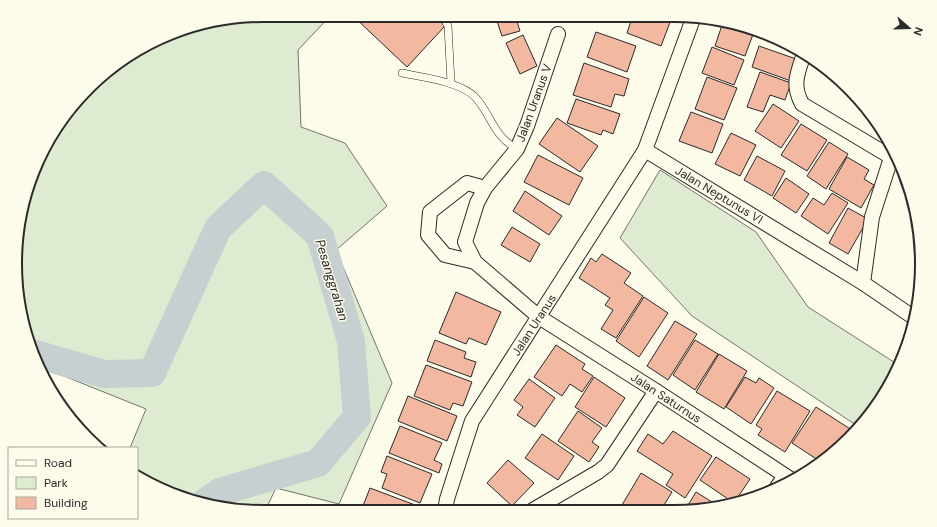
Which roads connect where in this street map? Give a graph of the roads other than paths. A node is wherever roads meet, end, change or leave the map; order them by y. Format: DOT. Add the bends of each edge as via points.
graph roads {
  1 [pos="446,22"];
  2 [pos="691,23"];
  3 [pos="558,34"];
  4 [pos="802,59"];
  5 [pos="402,73"];
  6 [pos="451,83"];
  7 [pos="517,148"];
  8 [pos="645,150"];
  9 [pos="889,155"];
  10 [pos="890,158"];
  11 [pos="485,188"];
  12 [pos="475,262"];
  13 [pos="863,284"];
  14 [pos="909,315"];
  15 [pos="539,317"];
  16 [pos="656,391"];
  17 [pos="786,477"];
  18 [pos="449,505"];
  19 [pos="542,505"];
  1 -- 6 [label="lane"];
  2 -- 8 [label="street"];
  3 -- 7 [label="street, Jalan Uranus V"];
  4 -- 9 [label="street" via="796,85 802,104"];
  5 -- 6 [label="lane"];
  6 -- 7 [label="lane" via="474,96 504,142"];
  7 -- 11 [label="street, Jalan Uranus V"];
  8 -- 13 [label="street, Jalan Neptunus VI"];
  8 -- 15 [label="street, Jalan Uranus"];
  10 -- 13 [label="street" via="872,217"];
  11 -- 12 [label="street, Jalan Uranus V" via="477,203 465,242"];
  11 -- 12 [label="street" via="467,183 430,212 428,235 445,255"];
  12 -- 15 [label="street, Jalan Uranus V"];
  13 -- 14 [label="street, Jalan Neptunus VI"];
  15 -- 16 [label="street, Jalan Saturnus"];
  15 -- 18 [label="street, Jalan Uranus" via="472,421"];
  16 -- 17 [label="street, Jalan Saturnus"];
  16 -- 19 [label="street" via="607,464 598,472"];
}
